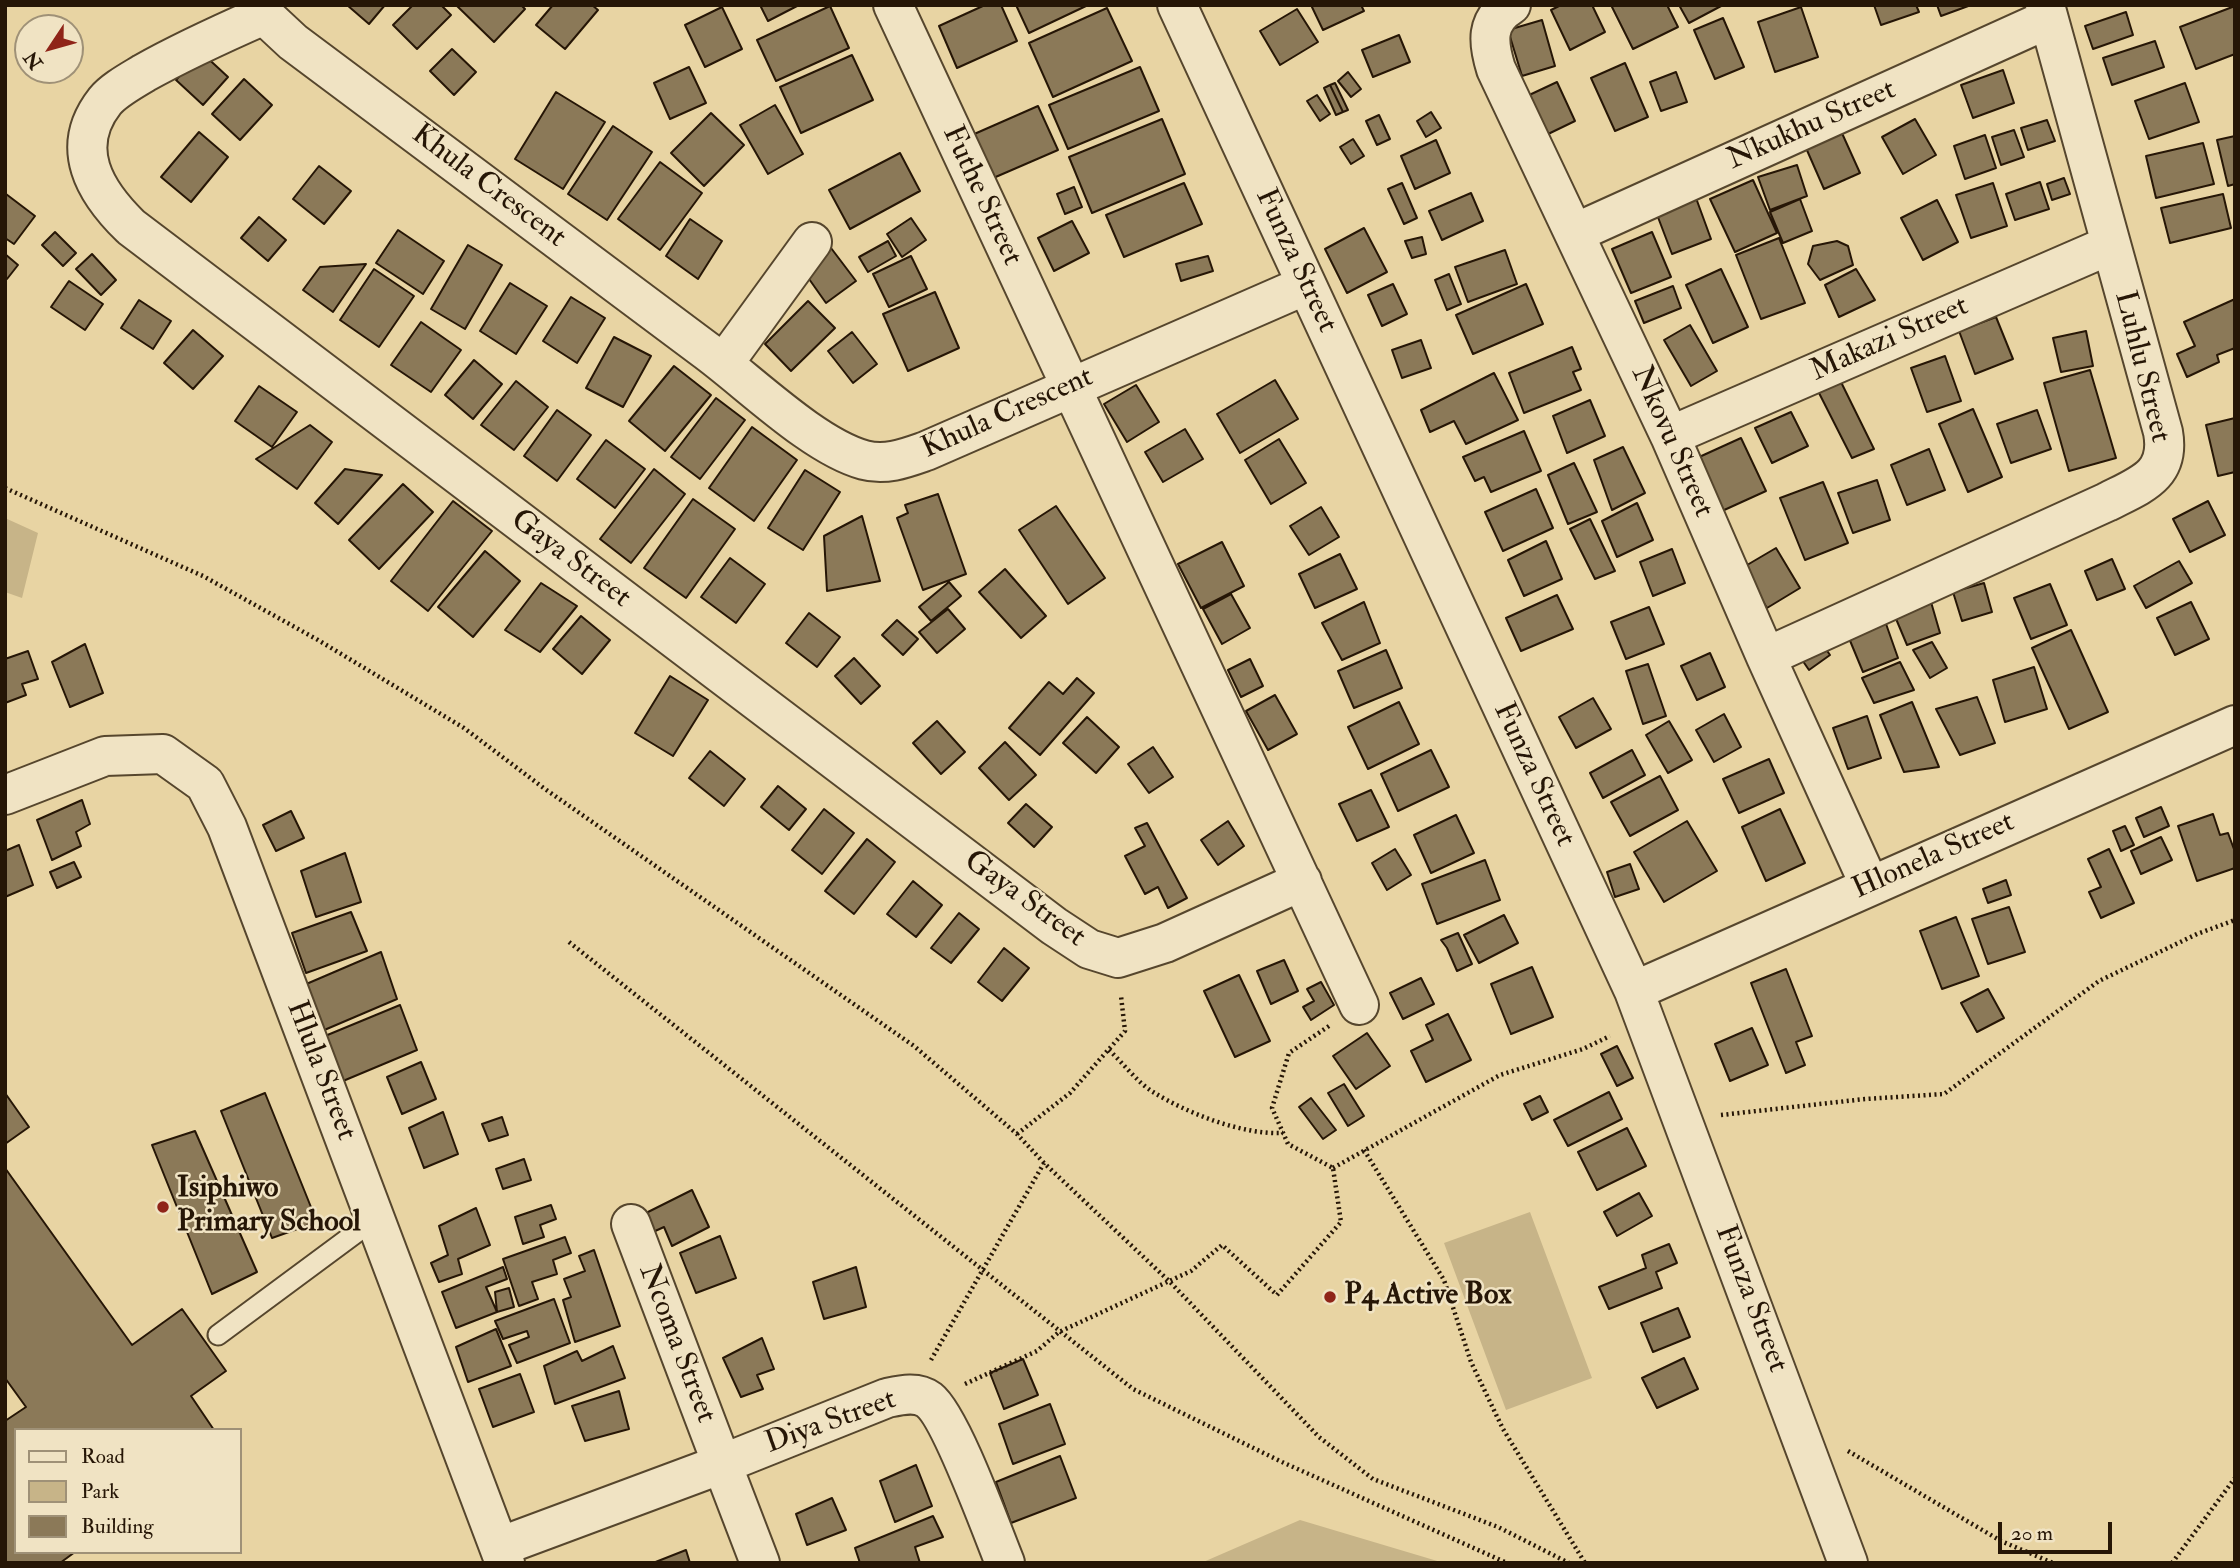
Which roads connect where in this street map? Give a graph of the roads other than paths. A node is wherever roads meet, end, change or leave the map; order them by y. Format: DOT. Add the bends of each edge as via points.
graph roads {
  1 [pos="892,5"];
  2 [pos="1177,5"];
  3 [pos="1511,5"];
  4 [pos="261,10"];
  5 [pos="2047,12"];
  6 [pos="1575,233"];
  7 [pos="812,242"];
  8 [pos="2110,245"];
  9 [pos="1306,285"];
  10 [pos="724,363"];
  11 [pos="1070,387"];
  12 [pos="1670,436"];
  13 [pos="1766,657"];
  14 [pos="2235,725"];
  15 [pos="5,795"];
  16 [pos="1302,881"];
  17 [pos="1870,886"];
  18 [pos="1359,1005"];
  19 [pos="1639,1006"];
  20 [pos="376,1218"];
  21 [pos="631,1224"];
  22 [pos="218,1335"];
  23 [pos="722,1464"];
  24 [pos="502,1555"];
  25 [pos="760,1563"];
  26 [pos="1005,1563"];
  27 [pos="1848,1563"];
  1 -- 11 [label="street, Futhe Street"];
  2 -- 9 [label="street, Funza Street"];
  3 -- 6 [label="street, Nkovu Street" via="1494,20 1488,33 1490,51"];
  4 -- 10 [label="street, Khula Crescent" via="293,42"];
  4 -- 16 [label="street, Gaya Street" via="132,80 106,100 89,127 87,162 97,186 131,227 1089,949 1118,958 1166,943"];
  5 -- 6 [label="street, Nkukhu Street"];
  5 -- 8 [label="street, Luhlu Street"];
  6 -- 12 [label="street, Nkovu Street"];
  7 -- 10 [label="street"];
  8 -- 12 [label="street, Makazi Street"];
  8 -- 13 [label="street, Luhlu Street" via="2163,432 2166,448 2157,471 2107,502"];
  9 -- 11 [label="street, Khula Crescent"];
  9 -- 19 [label="street, Funza Street"];
  10 -- 11 [label="street, Khula Crescent" via="838,449 875,461 894,462 926,452"];
  11 -- 16 [label="street"];
  12 -- 13 [label="street, Nkovu Street"];
  13 -- 17 [label="street, Nkovu Street"];
  14 -- 17 [label="street, Hlonela Street"];
  15 -- 20 [label="street, Hlula Street" via="105,756 163,754 205,784 227,827"];
  16 -- 18 [label="street"];
  17 -- 19 [label="street, Hlonela Street"];
  19 -- 27 [label="street, Funza Street"];
  20 -- 22 [label="lane"];
  20 -- 24 [label="street, Hlula Street"];
  21 -- 23 [label="street, Ncoma Street"];
  23 -- 24 [label="street, Diya Street"];
  23 -- 25 [label="street"];
  23 -- 26 [label="street, Diya Street" via="887,1398 919,1396 930,1400 953,1439"];
}
